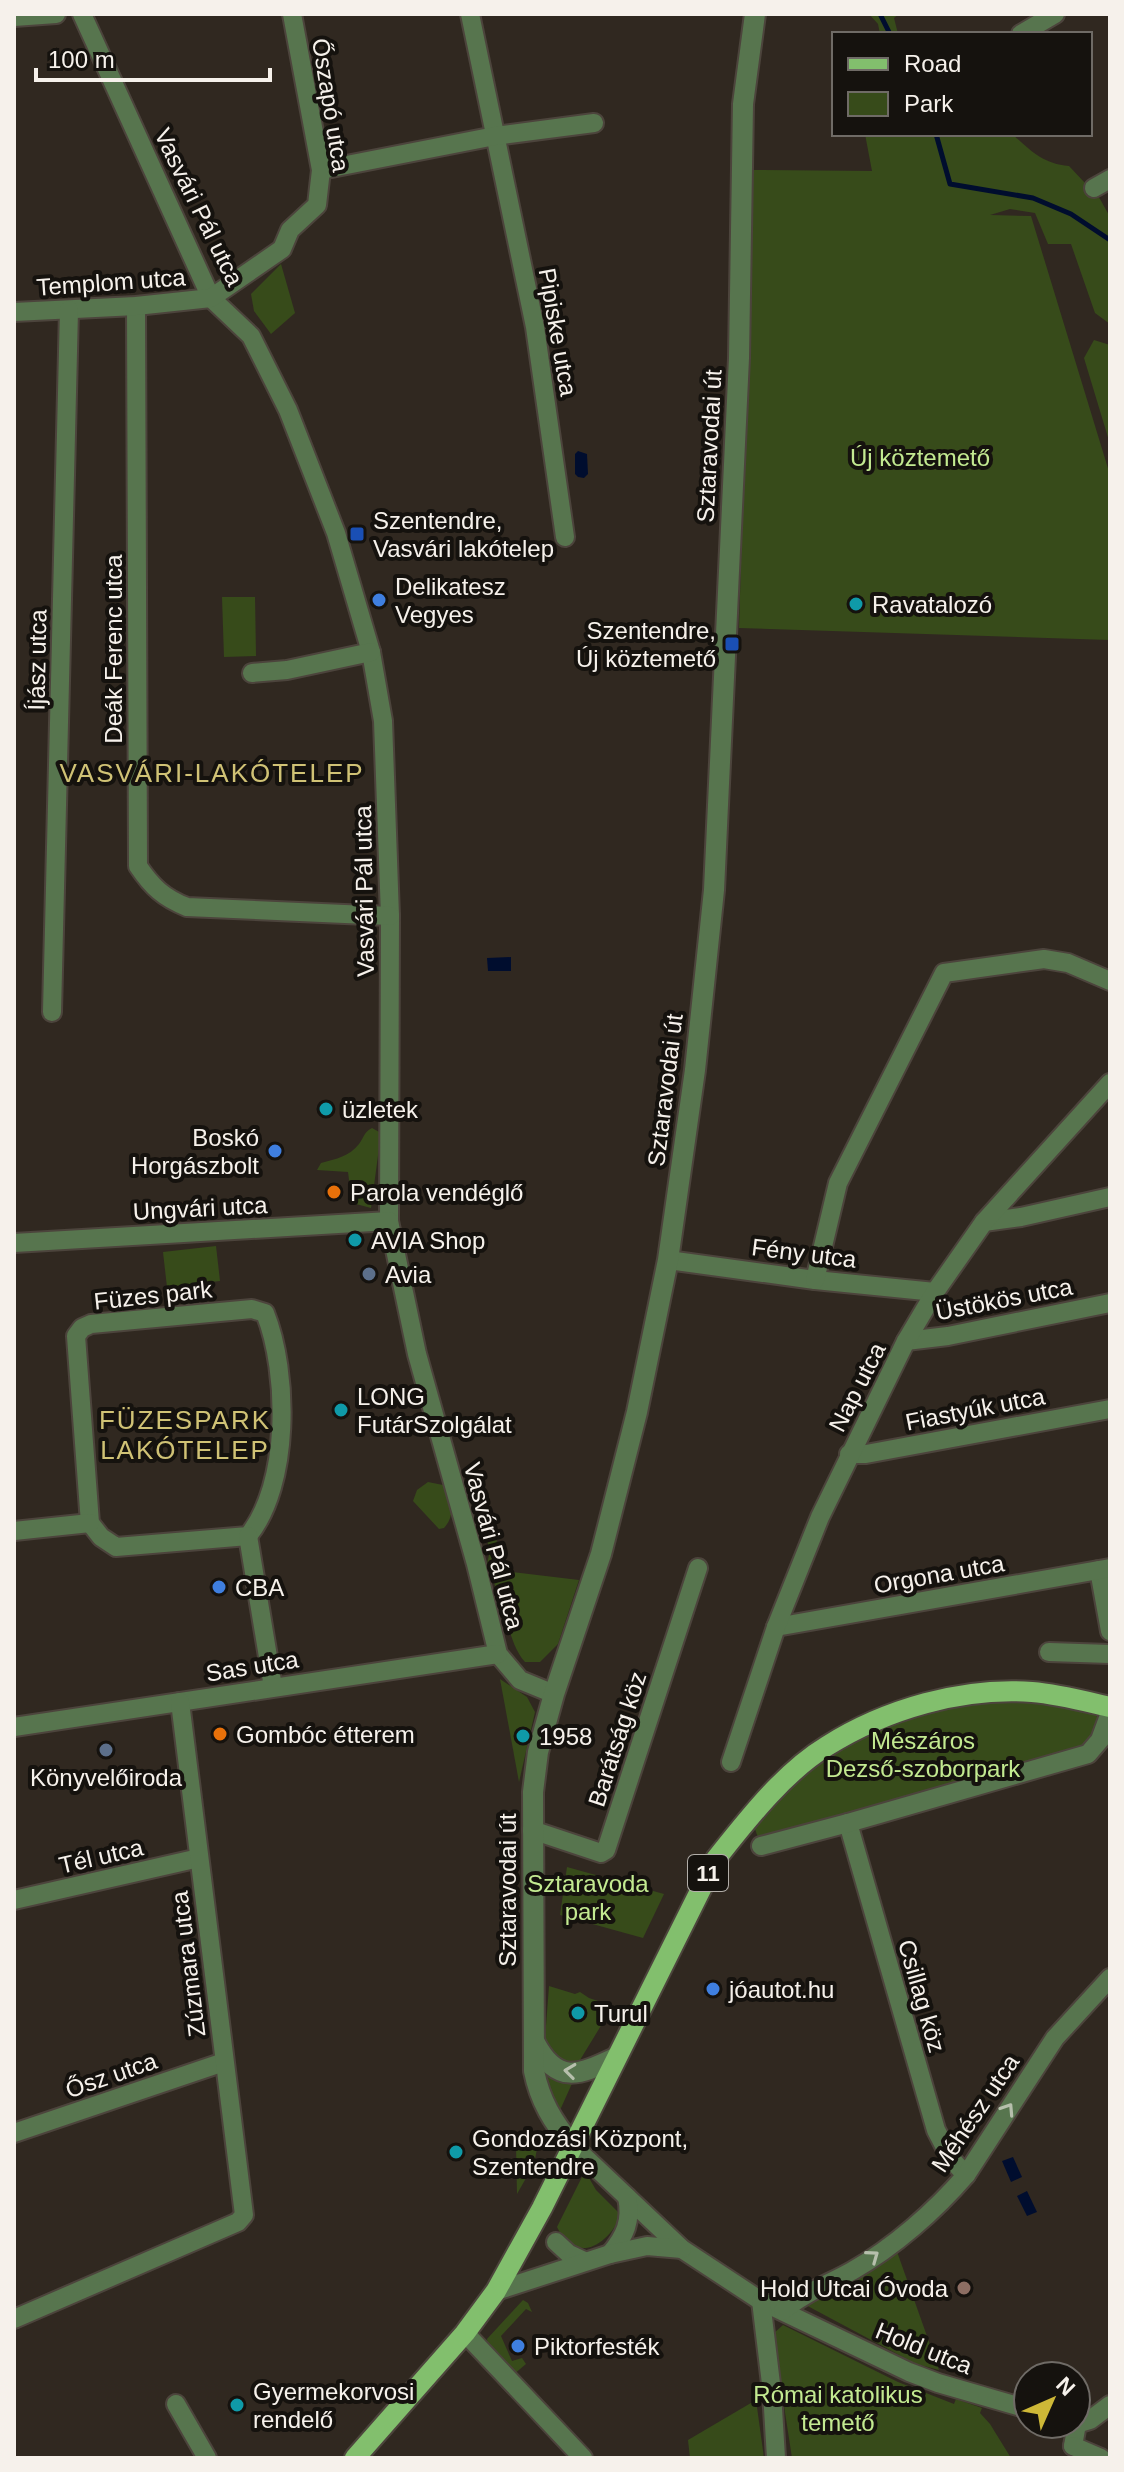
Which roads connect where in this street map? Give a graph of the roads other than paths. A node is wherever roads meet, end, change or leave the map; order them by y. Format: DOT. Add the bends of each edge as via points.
graph roads {
  1 [pos="56,14"];
  2 [pos="82,14"];
  3 [pos="292,14"];
  4 [pos="470,14"];
  5 [pos="755,14"];
  6 [pos="1055,14"];
  7 [pos="14,17"];
  8 [pos="1024,32"];
  9 [pos="594,123"];
  10 [pos="495,136"];
  11 [pos="321,170"];
  12 [pos="211,298"];
  13 [pos="136,306"];
  14 [pos="69,310"];
  15 [pos="14,312"];
  16 [pos="565,537"];
  17 [pos="371,652"];
  18 [pos="252,673"];
  19 [pos="390,916"];
  20 [pos="1110,981"];
  21 [pos="52,1012"];
  22 [pos="1110,1083"];
  23 [pos="1110,1197"];
  24 [pos="389,1221"];
  25 [pos="984,1222"];
  26 [pos="14,1243"];
  27 [pos="668,1260"];
  28 [pos="815,1280"];
  29 [pos="935,1292"];
  30 [pos="1110,1303"];
  31 [pos="906,1341"];
  32 [pos="1110,1409"];
  33 [pos="849,1454"];
  34 [pos="90,1523"];
  35 [pos="14,1531"];
  36 [pos="248,1536"];
  37 [pos="698,1568"];
  38 [pos="1105,1569"];
  39 [pos="776,1627"];
  40 [pos="1110,1631"];
  41 [pos="1049,1652"];
  42 [pos="498,1654"];
  43 [pos="1110,1654"];
  44 [pos="273,1687"];
  45 [pos="554,1694"];
  46 [pos="180,1702"];
  47 [pos="1110,1710"];
  48 [pos="14,1727"];
  49 [pos="731,1762"];
  50 [pos="848,1823"];
  51 [pos="532,1830"];
  52 [pos="761,1846"];
  53 [pos="199,1858"];
  54 [pos="14,1900"];
  55 [pos="1110,1978"];
  56 [pos="535,2043"];
  57 [pos="615,2058"];
  58 [pos="224,2062"];
  59 [pos="14,2133"];
  60 [pos="572,2145"];
  61 [pos="966,2175"];
  62 [pos="627,2197"];
  63 [pos="556,2242"];
  64 [pos="682,2249"];
  65 [pos="610,2254"];
  66 [pos="584,2261"];
  67 [pos="496,2291"];
  68 [pos="761,2301"];
  69 [pos="783,2311"];
  70 [pos="14,2319"];
  71 [pos="465,2333"];
  72 [pos="176,2404"];
  73 [pos="1012,2404"];
  74 [pos="1110,2405"];
  75 [pos="1092,2418"];
  76 [pos="1068,2452"];
  77 [pos="207,2458"];
  78 [pos="355,2458"];
  79 [pos="583,2458"];
  80 [pos="776,2458"];
  81 [pos="1101,2458"];
  1 -- 7 [label="street"];
  2 -- 12 [label="street, Vasvári Pál utca"];
  3 -- 11 [label="street, Őszapó utca"];
  4 -- 10 [label="street, Pipiske utca"];
  5 -- 27 [label="street, Sztaravodai út" via="743,104 739,358 714,890"];
  6 -- 8 [label="street"];
  9 -- 10 [label="street"];
  10 -- 11 [label="street"];
  10 -- 16 [label="street, Pipiske utca" via="535,327"];
  11 -- 12 [label="street, Őszapó utca" via="317,205 290,230 282,249"];
  12 -- 13 [label="street, Templom utca"];
  12 -- 17 [label="street, Vasvári Pál utca" via="251,336 288,410 336,533"];
  13 -- 14 [label="street, Templom utca"];
  13 -- 19 [label="street, Deák Ferenc utca" via="138,866 166,899 187,907"];
  14 -- 15 [label="street, Templom utca"];
  14 -- 21 [label="street, Íjász utca"];
  17 -- 18 [label="street"];
  17 -- 19 [label="street, Vasvári Pál utca" via="383,721"];
  19 -- 24 [label="street, Vasvári Pál utca"];
  20 -- 28 [label="street" via="1044,959 944,973 838,1183"];
  22 -- 25 [label="street, Nap utca"];
  23 -- 25 [label="street"];
  24 -- 26 [label="street, Ungvári utca"];
  24 -- 42 [label="street, Vasvári Pál utca" via="417,1354"];
  25 -- 29 [label="street, Nap utca"];
  27 -- 28 [label="street, Fény utca"];
  27 -- 45 [label="street, Sztaravodai út" via="601,1554"];
  28 -- 29 [label="street, Fény utca"];
  29 -- 31 [label="street, Nap utca"];
  30 -- 31 [label="street, Üstökös utca"];
  31 -- 33 [label="street, Nap utca"];
  32 -- 33 [label="street, Fiastyúk utca"];
  33 -- 39 [label="street, Nap utca"];
  34 -- 35 [label="street"];
  34 -- 36 [label="street" via="116,1547"];
  34 -- 36 [label="street, Füzes park" via="76,1336 82,1328 252,1309 265,1313 272,1330 281,1429 277,1471 260,1522"];
  36 -- 44 [label="street"];
  37 -- 51 [label="street, Barátság köz" via="606,1850 601,1853"];
  38 -- 39 [label="street, Orgona utca"];
  38 -- 40 [label="street"];
  39 -- 49 [label="street, Nap utca"];
  41 -- 43 [label="street"];
  42 -- 44 [label="street, Sas utca"];
  42 -- 45 [label="street, Vasvári Pál utca" via="520,1680"];
  44 -- 46 [label="street, Sas utca"];
  45 -- 51 [label="street, Sztaravodai út" via="538,1752"];
  46 -- 48 [label="street, Sas utca"];
  46 -- 53 [label="street, Zúzmara utca"];
  47 -- 50 [label="street" via="1100,1740 1088,1754"];
  47 -- 57 [label="main road, 11" via="1030,1692 989,1693 881,1717 825,1747 774,1790 716,1859"];
  50 -- 52 [label="street"];
  50 -- 61 [label="street, Csillag köz" via="936,2130"];
  51 -- 56 [label="street, Sztaravodai út"];
  53 -- 54 [label="street, Tél utca"];
  53 -- 58 [label="street, Zúzmara utca"];
  61 -- 55 [label="street, Méhész utca, one-way" via="1055,2038"];
  57 -- 56 [label="street, one-way" via="583,2073 559,2071"];
  56 -- 60 [label="street, Sztaravodai út" via="540,2096"];
  57 -- 60 [label="main road, 11"];
  58 -- 59 [label="street, Ősz utca"];
  58 -- 70 [label="street, Zúzmara utca" via="242,2220"];
  60 -- 62 [label="street, Hold utca"];
  60 -- 67 [label="main road, 11"];
  69 -- 61 [label="street, Méhész utca, one-way" via="896,2240"];
  62 -- 64 [label="street, Hold utca"];
  62 -- 65 [label="street" via="629,2221"];
  63 -- 66 [label="street"];
  64 -- 65 [label="street" via="647,2246"];
  64 -- 68 [label="street, Hold utca"];
  65 -- 66 [label="street"];
  66 -- 67 [label="street"];
  67 -- 71 [label="main road, 11"];
  68 -- 69 [label="street, Hold utca"];
  68 -- 80 [label="street"];
  69 -- 73 [label="street, Hold utca" via="909,2372"];
  71 -- 78 [label="main road, 11"];
  71 -- 79 [label="street"];
  72 -- 77 [label="street"];
  74 -- 75 [label="street"];
  76 -- 81 [label="street"];
}
